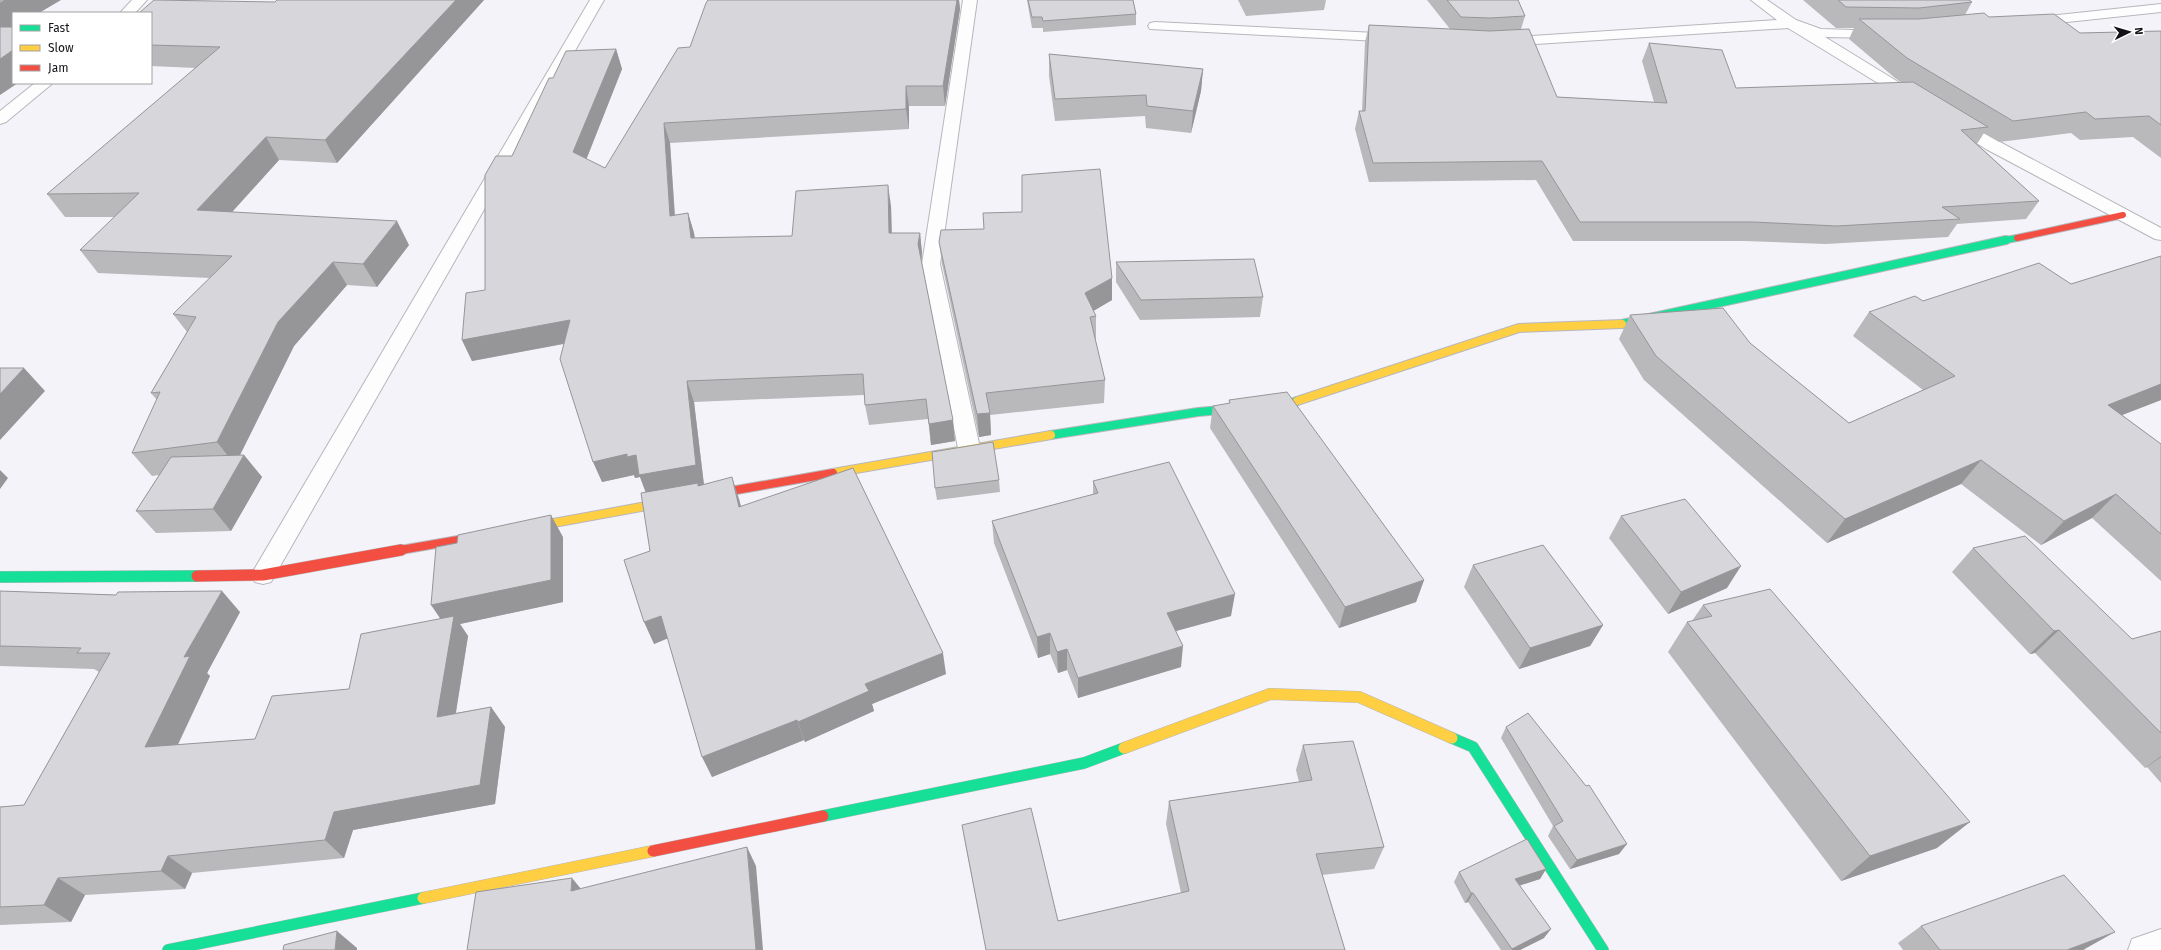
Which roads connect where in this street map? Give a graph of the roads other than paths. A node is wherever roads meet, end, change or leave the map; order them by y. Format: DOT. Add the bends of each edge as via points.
graph roads {
  1 [pos="140,0"];
  2 [pos="597,0"];
  3 [pos="970,0"];
  4 [pos="1758,0"];
  5 [pos="2161,8"];
  6 [pos="128,12"];
  7 [pos="1791,23"];
  8 [pos="2019,23"];
  9 [pos="1155,26"];
  10 [pos="1893,34"];
  11 [pos="1414,39"];
  12 [pos="1485,43"];
  13 [pos="44,84"];
  14 [pos="1925,105"];
  15 [pos="1945,117"];
  16 [pos="0,119"];
  17 [pos="2123,215"];
  18 [pos="2161,235"];
  19 [pos="969,448"];
  20 [pos="702,496"];
  21 [pos="686,499"];
  22 [pos="514,530"];
  23 [pos="498,533"];
  24 [pos="262,575"];
  25 [pos="0,577"];
  26 [pos="2161,944"];
  27 [pos="168,950"];
  28 [pos="1603,950"];
  29 [pos="2143,950"];
  1 -- 6 [label="street"];
  2 -- 24 [label="street"];
  3 -- 19 [label="street" via="931,264"];
  4 -- 7 [label="street"];
  5 -- 8 [label="street"];
  7 -- 10 [label="street" via="1820,33"];
  7 -- 12 [label="street"];
  7 -- 14 [label="street"];
  9 -- 11 [label="street"];
  13 -- 16 [label="street"];
  15 -- 17 [label="street" via="1992,146"];
  17 -- 18 [label="street"];
  17 -- 19 [label="street" via="1614,326 1519,328 1289,404 1198,412"];
  19 -- 20 [label="street"];
  21 -- 22 [label="street"];
  23 -- 24 [label="street"];
  24 -- 25 [label="street"];
  26 -- 29 [label="street"];
  27 -- 28 [label="street" via="1084,763 1270,694 1359,697 1473,747"];
}
